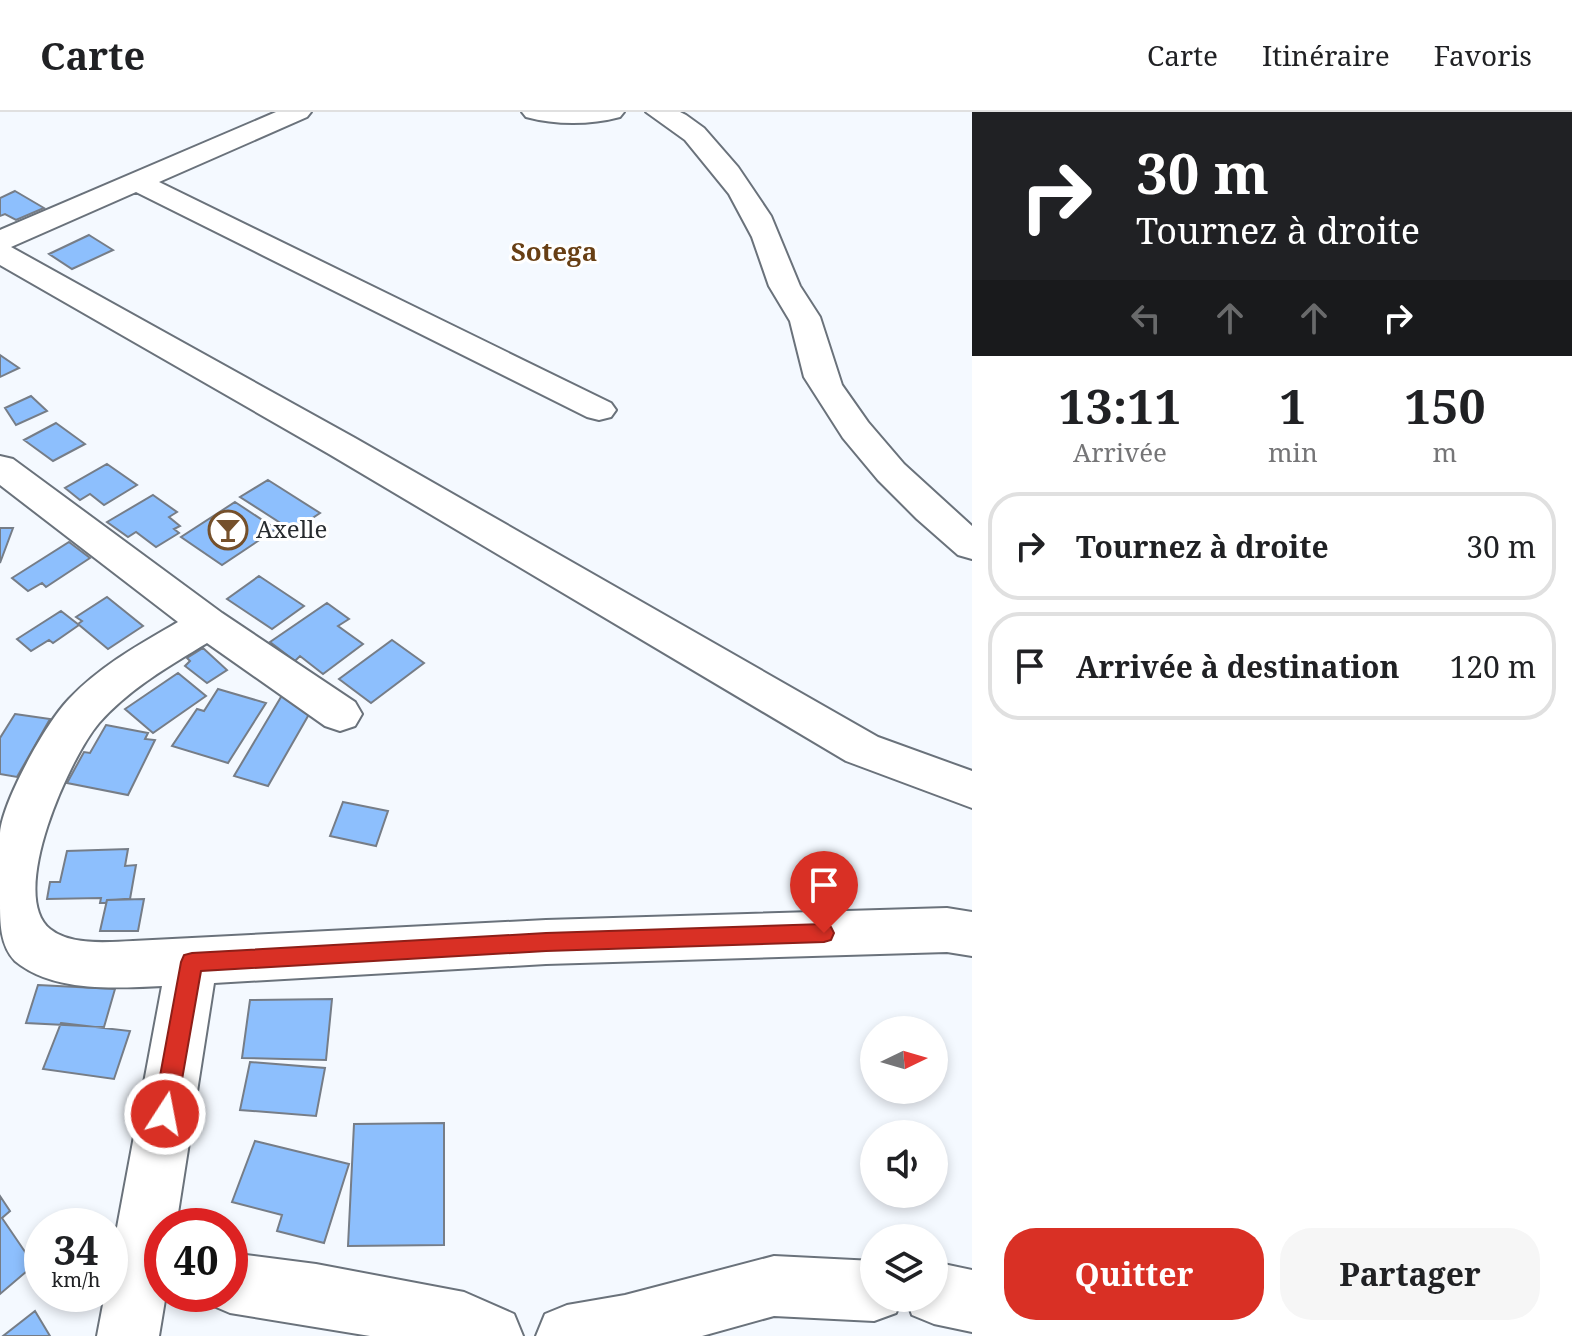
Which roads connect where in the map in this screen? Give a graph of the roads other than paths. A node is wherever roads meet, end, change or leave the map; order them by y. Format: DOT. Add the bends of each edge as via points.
graph roads {
  1 [pos="298,112"];
  2 [pos="535,112"];
  3 [pos="611,112"];
  4 [pos="659,112"];
  5 [pos="139,183"];
  6 [pos="0,241"];
  7 [pos="0,253"];
  8 [pos="599,410"];
  9 [pos="0,467"];
  10 [pos="972,546"];
  11 [pos="208,623"];
  12 [pos="340,714"];
  13 [pos="972,790"];
  14 [pos="972,934"];
  15 [pos="192,962"];
  16 [pos="159,1208"];
  17 [pos="248,1286"];
  18 [pos="144,1289"];
  19 [pos="860,1290"];
  20 [pos="948,1296"];
  21 [pos="972,1301"];
  22 [pos="128,1336"];
  23 [pos="492,1336"];
  24 [pos="567,1336"];
  1 -- 5 [label="street"];
  2 -- 3 [label="street"];
  4 -- 10 [label="street" via="704,141 749,207 775,254 786,290 804,316 823,382 859,436"];
  5 -- 6 [label="street"];
  5 -- 8 [label="street"];
  7 -- 13 [label="street" via="862,749"];
  9 -- 11 [label="street"];
  11 -- 12 [label="street"];
  11 -- 15 [label="street" via="82,712 65,735 31,810 14,857 12,882 11,908 20,933 37,949 92,963"];
  14 -- 15 [label="street" via="947,930 546,942"];
  15 -- 16 [label="street"];
  17 -- 23 [label="street" via="449,1320"];
  18 -- 22 [label="street"];
  19 -- 24 [label="street" via="774,1286"];
  20 -- 21 [label="street"];
}
